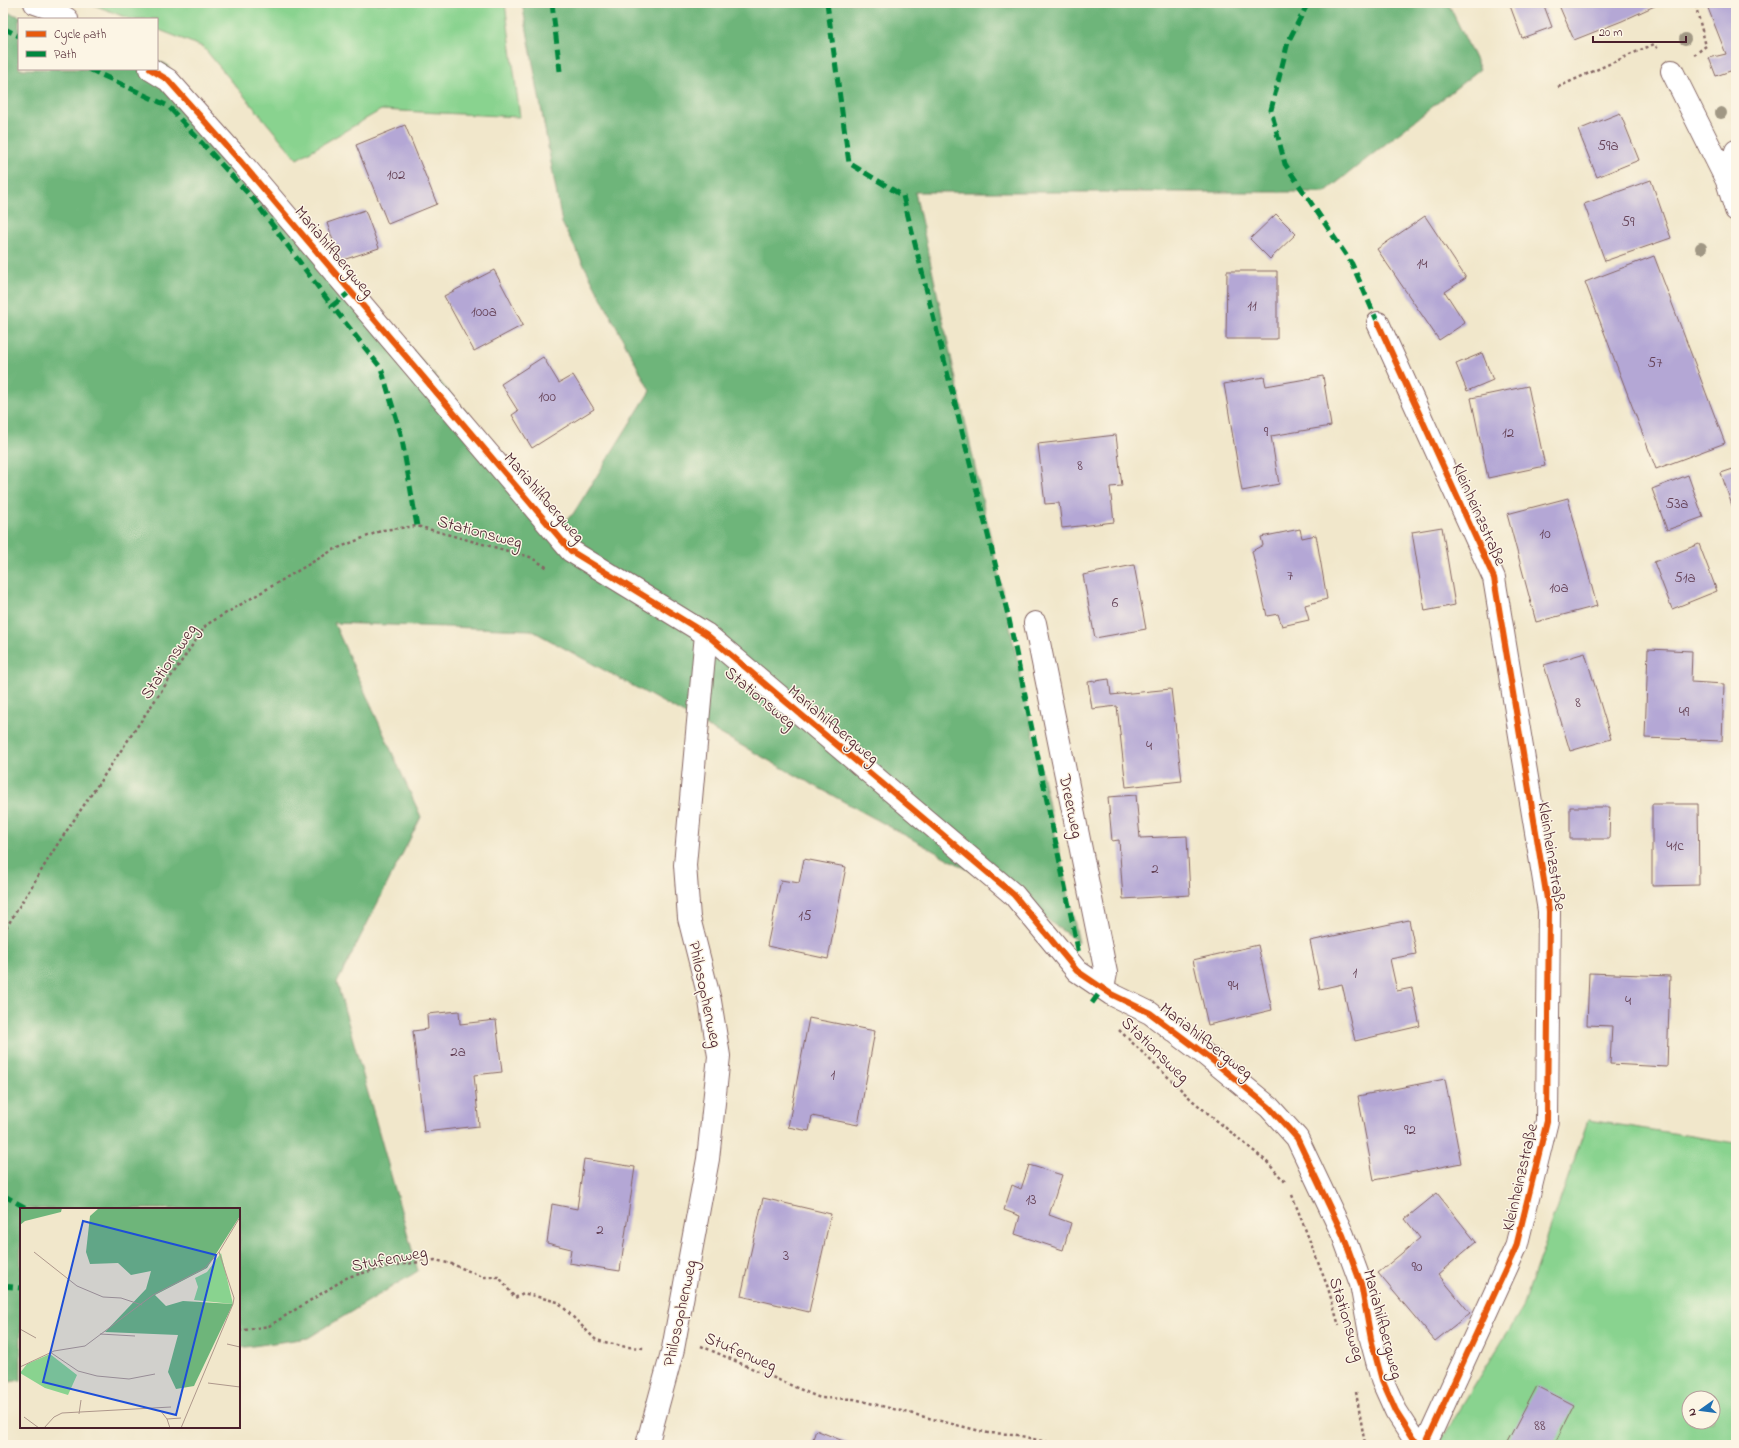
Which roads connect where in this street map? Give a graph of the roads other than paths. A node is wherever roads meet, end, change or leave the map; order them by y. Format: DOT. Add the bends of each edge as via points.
graph roads {
  1 [pos="35,3"];
  2 [pos="65,18"];
  3 [pos="152,70"];
  4 [pos="1672,71"];
  5 [pos="1736,151"];
  6 [pos="1727,181"];
  7 [pos="1736,210"];
  8 [pos="1378,323"];
  9 [pos="1035,623"];
  10 [pos="706,634"];
  11 [pos="1103,988"];
  12 [pos="647,1445"];
  13 [pos="1418,1445"];
  14 [pos="1423,1445"];
  1 -- 2 [label="street"];
  3 -- 10 [label="street, Mariahilfbergweg" via="168,80 240,161 571,551"];
  4 -- 6 [label="street"];
  5 -- 6 [label="street"];
  6 -- 7 [label="street"];
  8 -- 14 [label="street, Kleinheinzstraße" via="1494,578 1549,911 1547,1121 1516,1247"];
  9 -- 11 [label="street, Dreerweg" via="1106,973"];
  10 -- 11 [label="street, Mariahilfbergweg" via="1014,895 1078,970"];
  10 -- 12 [label="street, Philosophenweg" via="685,865 689,918 710,1001 719,1056 708,1159 673,1349"];
  11 -- 13 [label="street, Mariahilfbergweg" via="1150,1013 1207,1056 1269,1107 1296,1138 1343,1236 1361,1284 1382,1380 1396,1411"];
}
